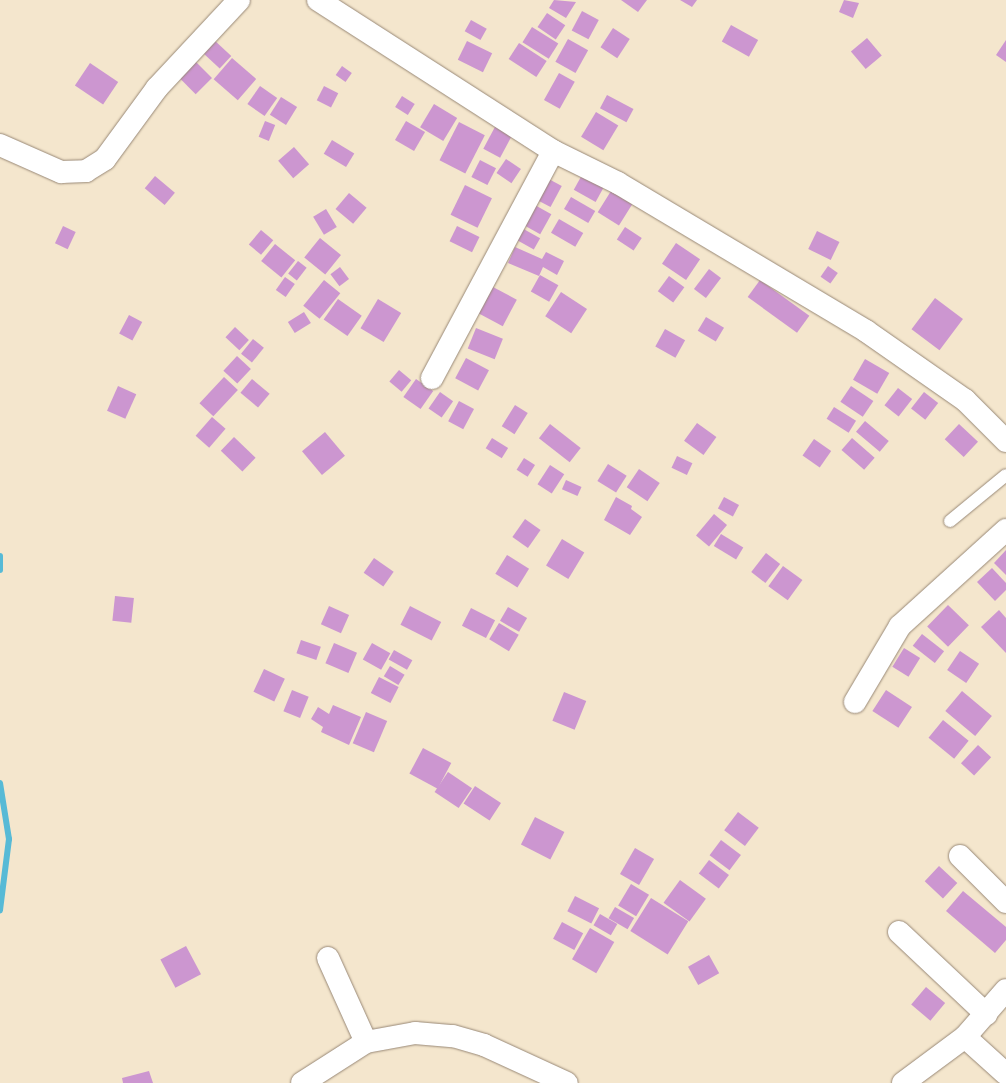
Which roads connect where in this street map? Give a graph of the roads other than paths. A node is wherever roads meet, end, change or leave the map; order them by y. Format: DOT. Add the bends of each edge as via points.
graph roads {
  1 [pos="239,0"];
  2 [pos="318,0"];
  3 [pos="0,145"];
  4 [pos="552,151"];
  5 [pos="432,378"];
  6 [pos="1006,441"];
  7 [pos="1006,475"];
  8 [pos="950,521"];
  9 [pos="1006,530"];
  10 [pos="855,702"];
  11 [pos="960,856"];
  12 [pos="1006,902"];
  13 [pos="899,932"];
  14 [pos="328,958"];
  15 [pos="1006,990"];
  16 [pos="986,1014"];
  17 [pos="965,1037"];
  18 [pos="366,1042"];
  19 [pos="1006,1074"];
  20 [pos="302,1083"];
  21 [pos="567,1083"];
  22 [pos="903,1083"];
  1 -- 3 [label="street" via="157,88 104,159 86,171 61,172"];
  2 -- 4 [label="street"];
  4 -- 5 [label="street"];
  4 -- 6 [label="street" via="618,183 866,331 965,400"];
  7 -- 8 [label="lane"];
  9 -- 10 [label="street" via="900,626"];
  11 -- 12 [label="street"];
  13 -- 16 [label="street"];
  14 -- 18 [label="street"];
  15 -- 16 [label="street"];
  16 -- 17 [label="street"];
  17 -- 19 [label="street"];
  17 -- 22 [label="street"];
  18 -- 20 [label="street"];
  18 -- 21 [label="street" via="416,1033 454,1036 484,1045"];
}
